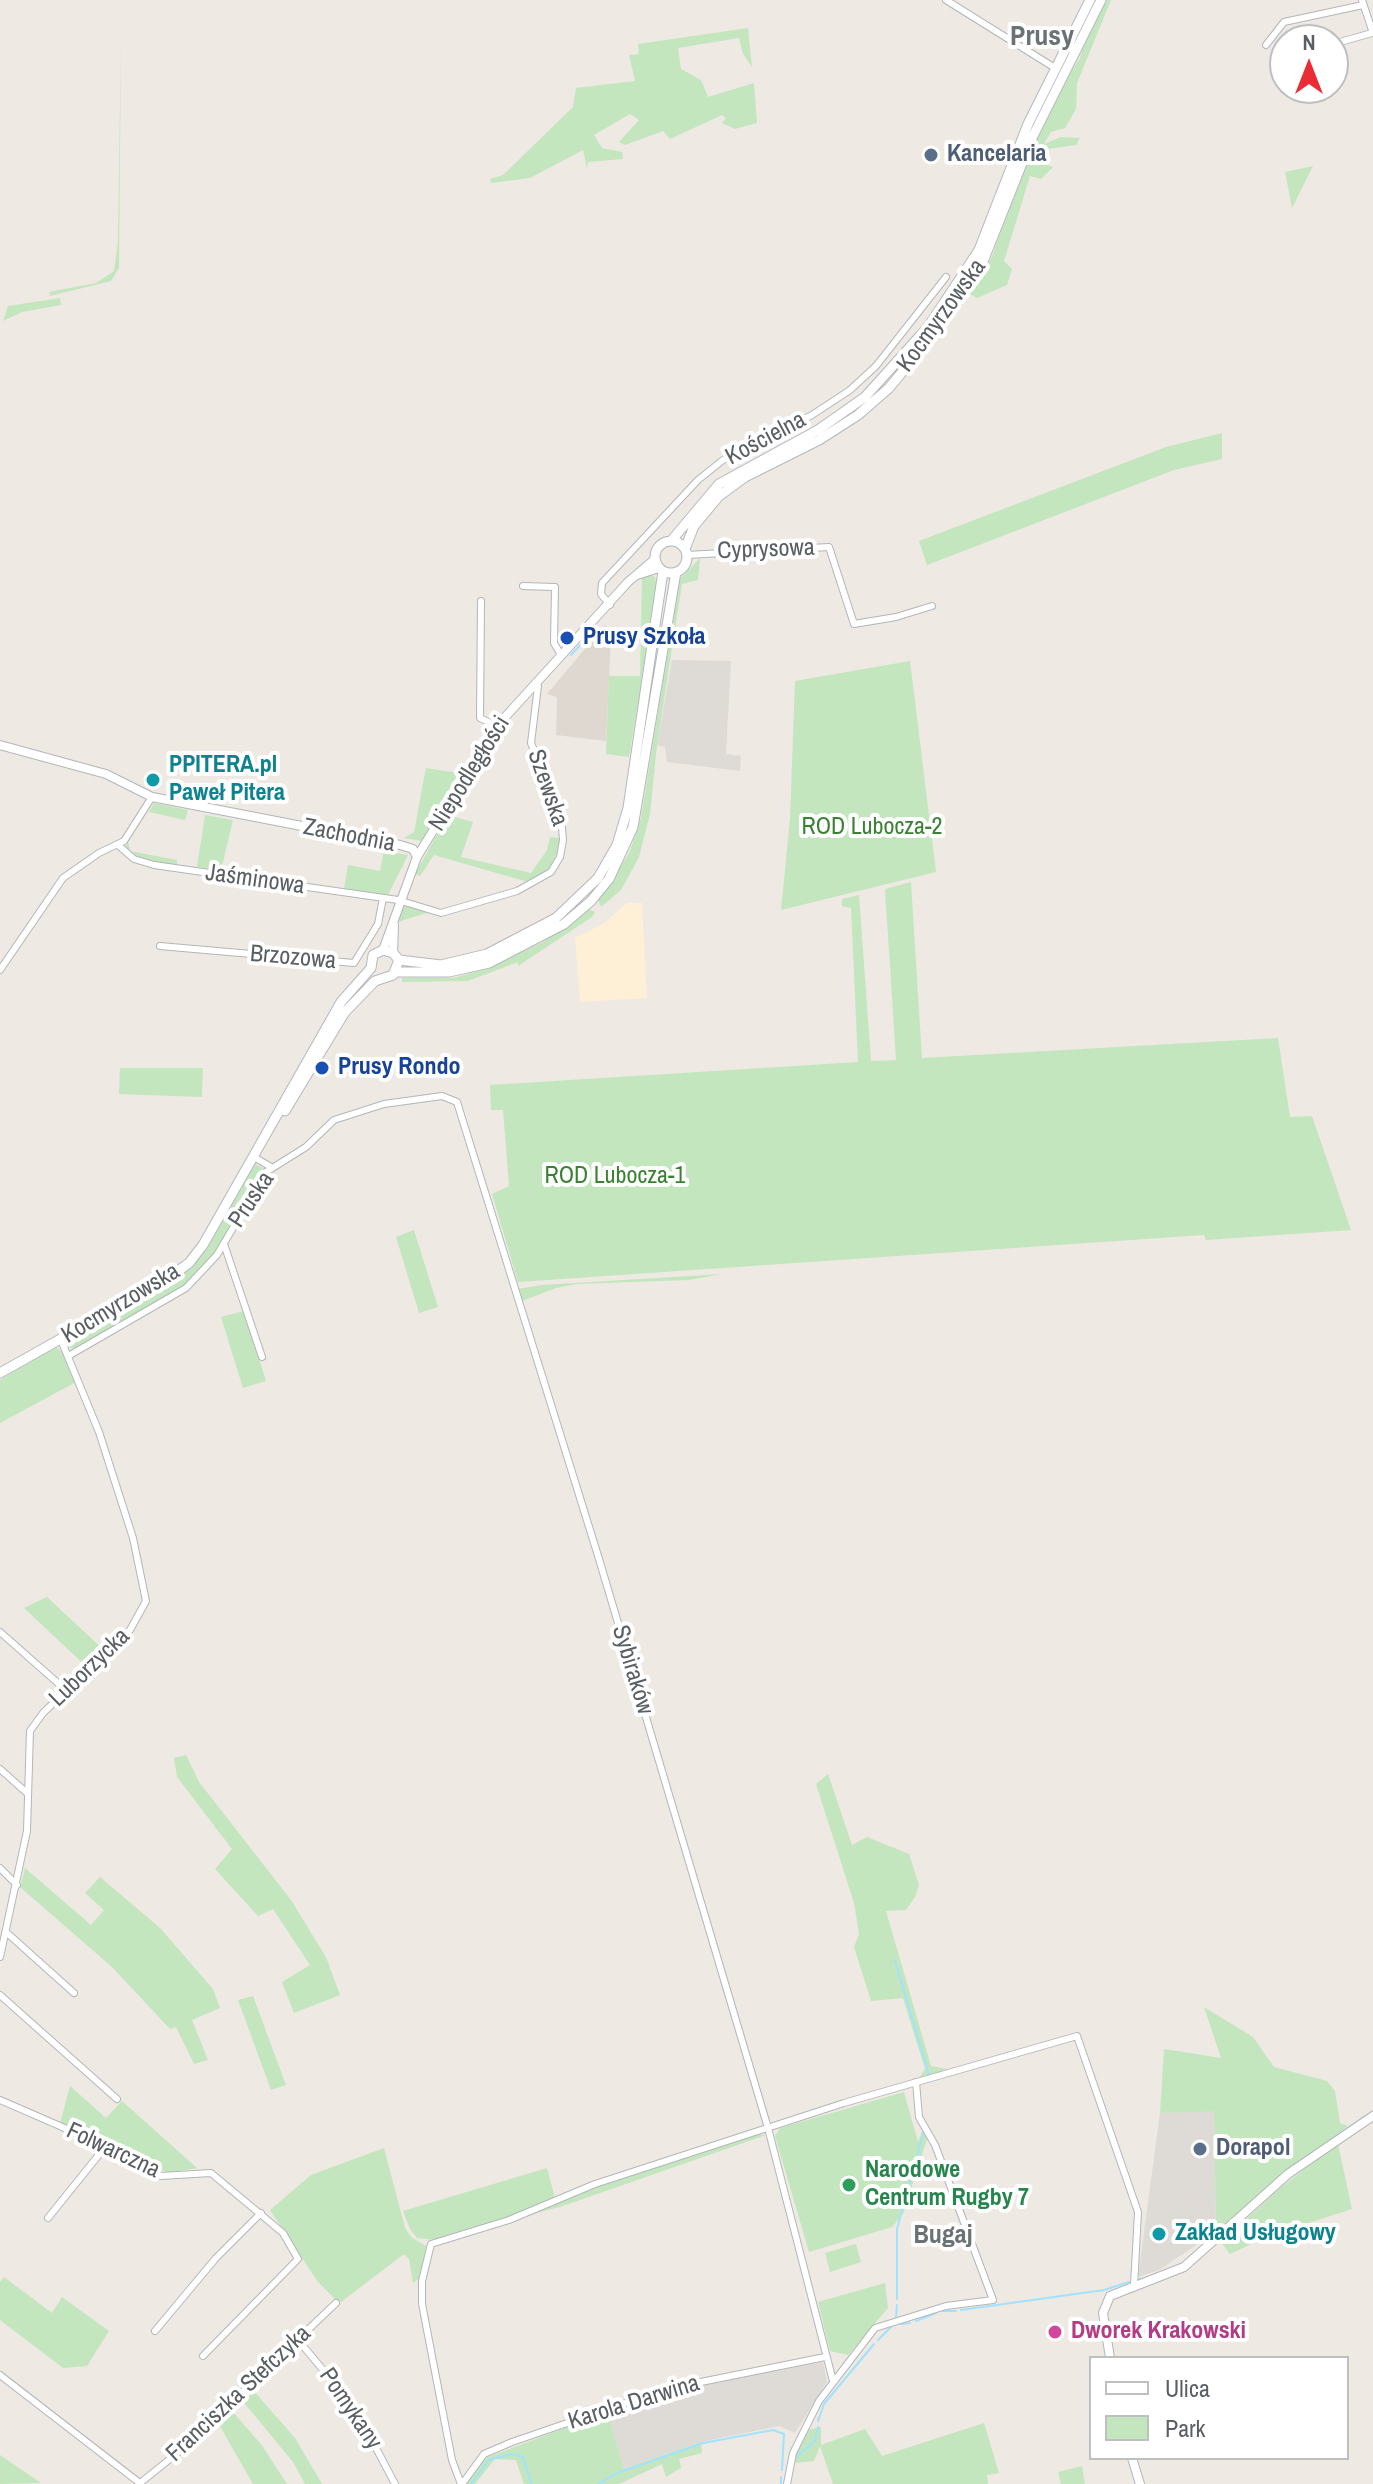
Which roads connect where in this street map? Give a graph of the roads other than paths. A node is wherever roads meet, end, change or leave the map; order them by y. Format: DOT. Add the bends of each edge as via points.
graph roads {
  1 [pos="946,0"];
  2 [pos="1090,0"];
  3 [pos="1101,0"];
  4 [pos="1363,2"];
  5 [pos="1373,33"];
  6 [pos="1349,40"];
  7 [pos="1266,45"];
  8 [pos="1055,68"];
  9 [pos="946,277"];
  10 [pos="671,541"];
  11 [pos="686,552"];
  12 [pos="659,566"];
  13 [pos="676,572"];
  14 [pos="523,586"];
  15 [pos="481,601"];
  16 [pos="610,605"];
  17 [pos="932,606"];
  18 [pos="561,655"];
  19 [pos="535,683"];
  20 [pos="497,726"];
  21 [pos="0,745"];
  22 [pos="152,797"];
  23 [pos="118,845"];
  24 [pos="417,857"];
  25 [pos="383,898"];
  26 [pos="398,900"];
  27 [pos="160,946"];
  28 [pos="392,954"];
  29 [pos="371,968"];
  30 [pos="0,970"];
  31 [pos="396,972"];
  32 [pos="380,977"];
  33 [pos="457,1102"];
  34 [pos="270,1129"];
  35 [pos="254,1157"];
  36 [pos="271,1167"];
  37 [pos="224,1244"];
  38 [pos="61,1340"];
  39 [pos="70,1355"];
  40 [pos="262,1357"];
  41 [pos="0,1373"];
  42 [pos="0,1632"];
  43 [pos="68,1692"];
  44 [pos="0,1769"];
  45 [pos="27,1793"];
  46 [pos="0,1868"];
  47 [pos="17,1885"];
  48 [pos="6,1932"];
  49 [pos="0,1957"];
  50 [pos="74,1993"];
  51 [pos="0,1995"];
  52 [pos="916,2082"];
  53 [pos="117,2099"];
  54 [pos="0,2100"];
  55 [pos="1373,2116"];
  56 [pos="768,2128"];
  57 [pos="106,2146"];
  58 [pos="261,2213"];
  59 [pos="48,2218"];
  60 [pos="1134,2286"];
  61 [pos="336,2303"];
  62 [pos="155,2331"];
  63 [pos="298,2340"];
  64 [pos="203,2356"];
  65 [pos="1110,2356"];
  66 [pos="825,2357"];
  67 [pos="0,2375"];
  68 [pos="833,2381"];
  69 [pos="1133,2460"];
  70 [pos="140,2483"];
  71 [pos="395,2484"];
  72 [pos="462,2484"];
  73 [pos="787,2484"];
  74 [pos="1140,2484"];
  1 -- 8 [label="street"];
  2 -- 8 [label="main road, Kocmyrzowska"];
  3 -- 11 [label="main road, Kocmyrzowska" via="1032,138 984,259 943,323 895,381 858,415 719,496 694,526"];
  4 -- 5 [label="street"];
  4 -- 7 [label="street" via="1284,22"];
  5 -- 6 [label="street"];
  8 -- 10 [label="main road, Kocmyrzowska" via="979,250 915,344 841,416 719,484"];
  9 -- 16 [label="street, Kościelna" via="876,366 850,390 723,460 698,480 602,583 601,594"];
  10 -- 11 [label="main road"];
  10 -- 12 [label="main road" via="660,545"];
  11 -- 13 [label="main road" via="684,565"];
  11 -- 17 [label="street, Cyprysowa" via="829,547 854,624"];
  12 -- 13 [label="main road"];
  12 -- 16 [label="street, Niepodległości" via="636,575"];
  12 -- 28 [label="main road" via="628,808 617,845 598,878 556,918 487,954 441,965"];
  13 -- 31 [label="main road" via="633,827 609,879 564,924 489,963 449,972"];
  14 -- 18 [label="street" via="555,587 554,643"];
  15 -- 20 [label="street" via="480,718"];
  16 -- 18 [label="street, Niepodległości"];
  18 -- 19 [label="street, Niepodległości"];
  19 -- 20 [label="street, Niepodległości"];
  19 -- 26 [label="street, Szewska" via="531,743 563,823 557,865 539,882 441,913"];
  20 -- 24 [label="street, Niepodległości"];
  21 -- 22 [label="street, Zachodnia" via="106,774"];
  22 -- 23 [label="street"];
  22 -- 24 [label="street, Zachodnia" via="400,845 413,849"];
  23 -- 25 [label="street, Jaśminowa" via="134,859 154,865"];
  23 -- 30 [label="street" via="63,878"];
  24 -- 26 [label="street, Niepodległości"];
  25 -- 26 [label="street, Jaśminowa"];
  25 -- 27 [label="street, Brzozowa" via="378,924 354,963"];
  26 -- 28 [label="street, Niepodległości"];
  28 -- 29 [label="main road" via="373,955"];
  28 -- 31 [label="main road"];
  29 -- 32 [label="main road"];
  29 -- 34 [label="main road, Kocmyrzowska" via="341,1002"];
  31 -- 32 [label="main road"];
  32 -- 34 [label="main road, Kocmyrzowska" via="345,1012"];
  33 -- 36 [label="street, Pruska" via="442,1096 350,1113"];
  33 -- 56 [label="street, Sybiraków"];
  34 -- 35 [label="main road, Kocmyrzowska"];
  35 -- 36 [label="street"];
  35 -- 38 [label="main road, Kocmyrzowska" via="189,1263"];
  36 -- 37 [label="street, Pruska"];
  37 -- 39 [label="street, Pruska" via="200,1276 177,1295"];
  37 -- 40 [label="street"];
  38 -- 39 [label="street, Luborzycka"];
  38 -- 41 [label="main road, Kocmyrzowska"];
  39 -- 43 [label="street, Luborzycka" via="133,1538 146,1598 130,1630"];
  42 -- 43 [label="street"];
  43 -- 45 [label="street, Luborzycka" via="30,1731"];
  44 -- 45 [label="street"];
  45 -- 47 [label="street, Luborzycka" via="27,1831"];
  46 -- 47 [label="street"];
  47 -- 48 [label="street, Luborzycka"];
  48 -- 49 [label="street, Luborzycka"];
  48 -- 50 [label="street"];
  51 -- 53 [label="street"];
  52 -- 56 [label="street"];
  52 -- 60 [label="street" via="1077,2036 1138,2212"];
  52 -- 68 [label="street" via="919,2117 935,2145 993,2300 884,2323 869,2334"];
  54 -- 57 [label="street, Folwarczna"];
  55 -- 60 [label="street" via="1288,2174 1191,2262"];
  56 -- 66 [label="street, Sybiraków"];
  56 -- 72 [label="street" via="431,2244 422,2304 452,2460"];
  57 -- 58 [label="street, Folwarczna" via="161,2176 211,2173"];
  57 -- 59 [label="street"];
  58 -- 62 [label="street"];
  58 -- 64 [label="street, Folwarczna" via="283,2233 298,2259"];
  60 -- 65 [label="street" via="1113,2293 1105,2303"];
  61 -- 63 [label="street, Franciszka Stefczyka"];
  63 -- 70 [label="street, Franciszka Stefczyka"];
  63 -- 71 [label="street, Pomykany" via="355,2408"];
  66 -- 68 [label="street, Sybiraków"];
  66 -- 72 [label="street, Karola Darwina" via="666,2389 512,2442 484,2454"];
  67 -- 70 [label="street"];
  68 -- 73 [label="street" via="793,2453"];
  69 -- 74 [label="street"];
}
